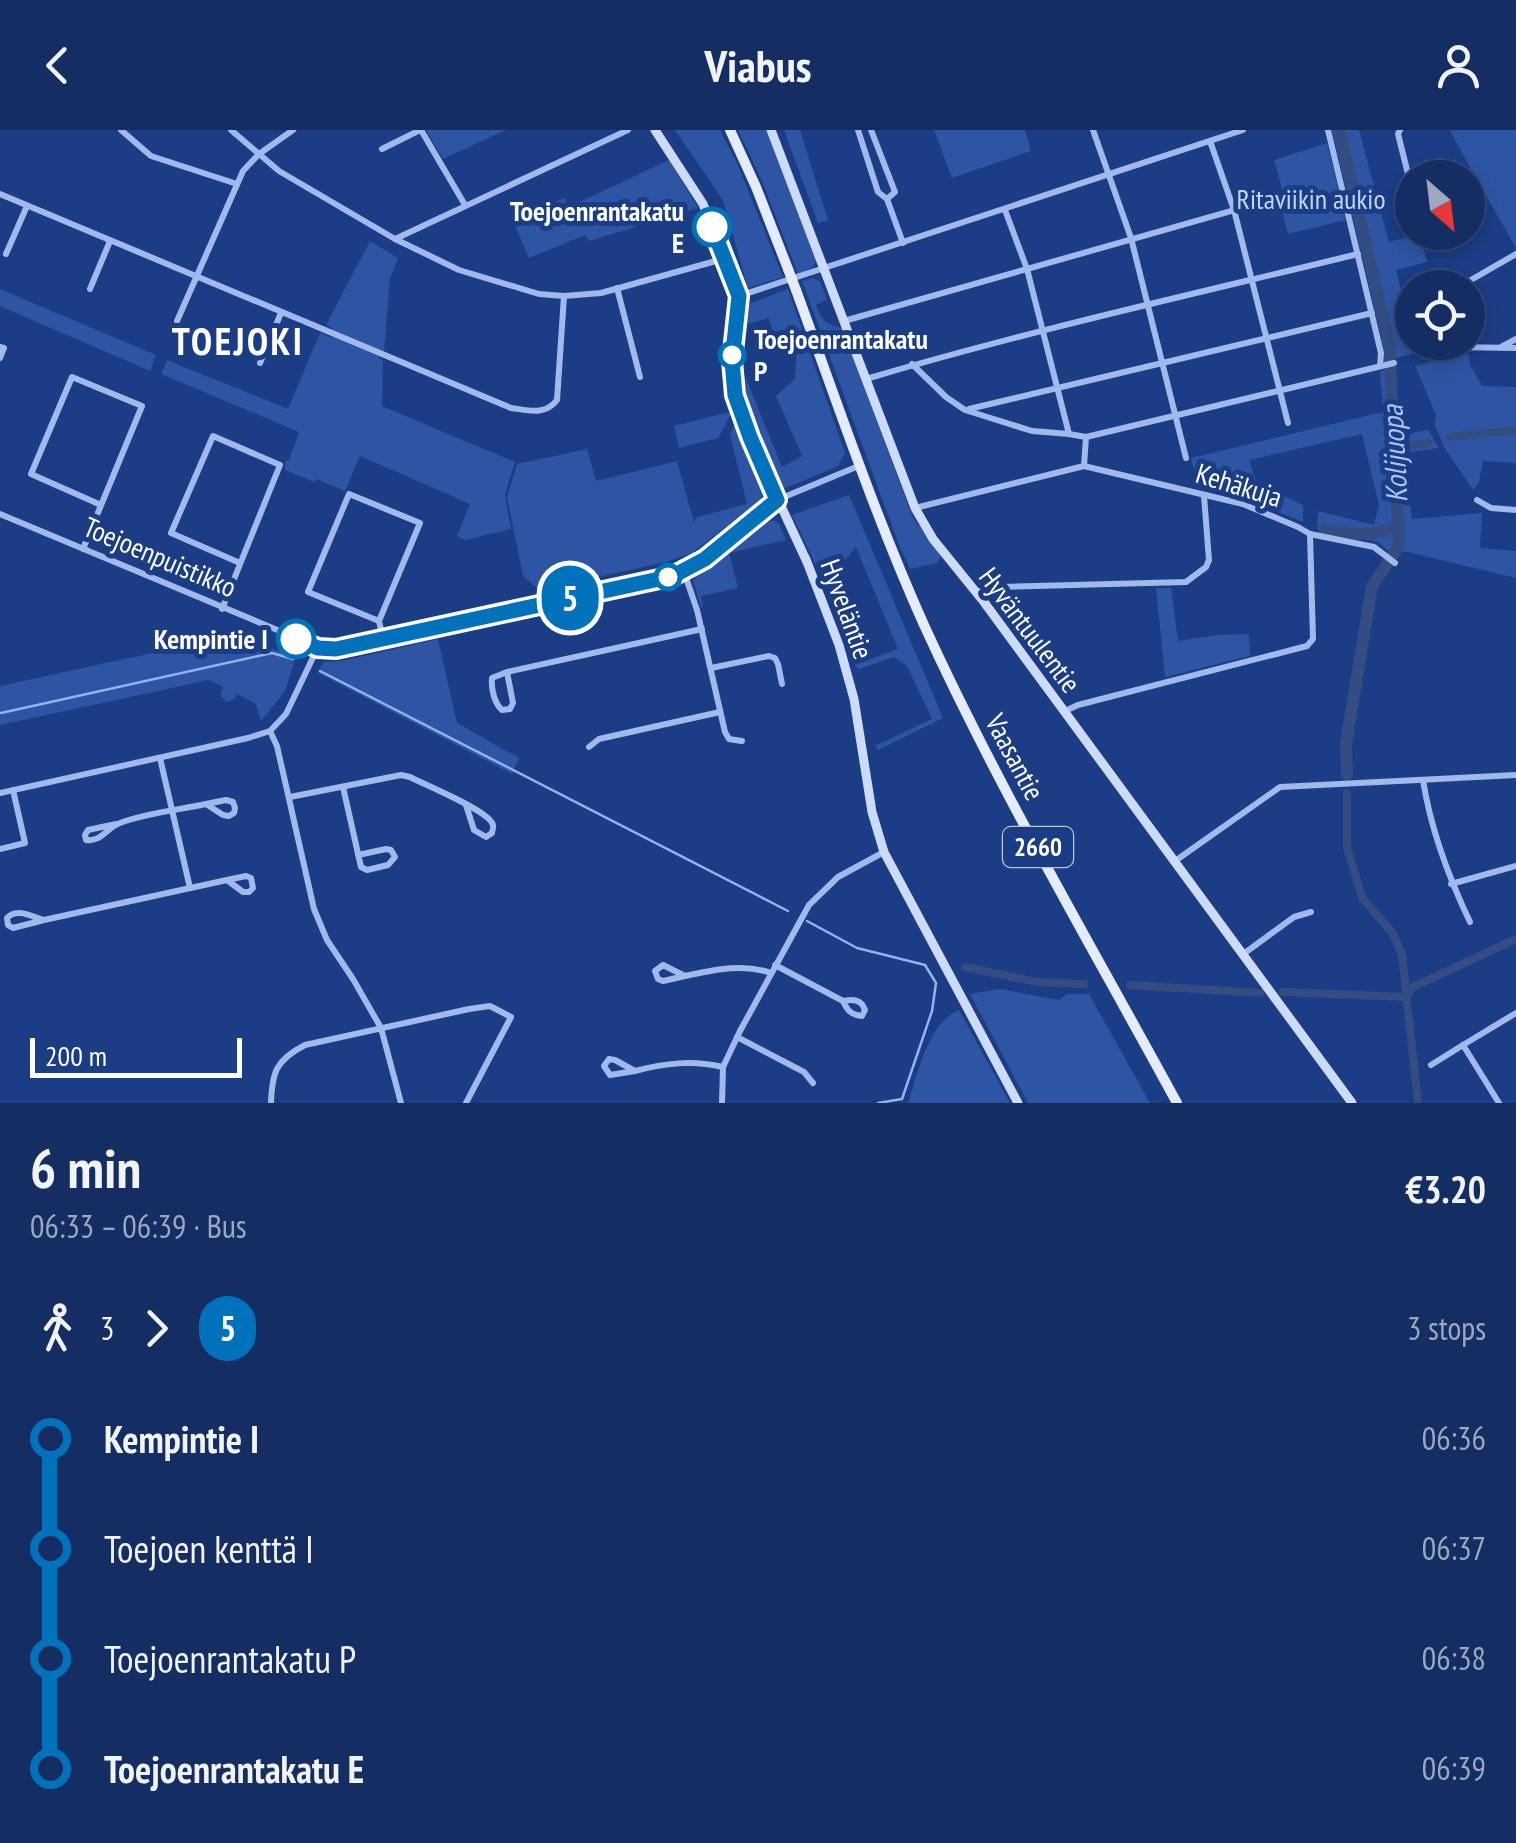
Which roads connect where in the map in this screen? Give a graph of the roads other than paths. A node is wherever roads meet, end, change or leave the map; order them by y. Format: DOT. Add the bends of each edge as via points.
graph roads {
  1 [pos="121,130"];
  2 [pos="231,130"];
  3 [pos="293,130"];
  4 [pos="420,130"];
  5 [pos="628,130"];
  6 [pos="655,130"];
  7 [pos="730,130"];
  8 [pos="772,130"];
  9 [pos="858,130"];
  10 [pos="871,130"];
  11 [pos="1093,130"];
  12 [pos="1242,130"];
  13 [pos="1328,130"];
  14 [pos="1400,130"];
  15 [pos="1210,141"];
  16 [pos="382,148"];
  17 [pos="259,154"];
  18 [pos="1404,160"];
  19 [pos="1110,176"];
  20 [pos="237,184"];
  21 [pos="0,194"];
  22 [pos="1284,196"];
  23 [pos="887,199"];
  24 [pos="464,204"];
  25 [pos="27,206"];
  26 [pos="1005,210"];
  27 [pos="1234,210"];
  28 [pos="394,238"];
  29 [pos="1130,238"];
  30 [pos="110,241"];
  31 [pos="903,243"];
  32 [pos="6,254"];
  33 [pos="1358,254"];
  34 [pos="1516,254"];
  35 [pos="723,259"];
  36 [pos="1026,268"];
  37 [pos="824,270"];
  38 [pos="1485,272"];
  39 [pos="196,278"];
  40 [pos="1253,279"];
  41 [pos="617,288"];
  42 [pos="90,289"];
  43 [pos="564,296"];
  44 [pos="739,296"];
  45 [pos="1148,305"];
  46 [pos="281,313"];
  47 [pos="1372,313"];
  48 [pos="176,321"];
  49 [pos="844,321"];
  50 [pos="1043,330"];
  51 [pos="1266,337"];
  52 [pos="1516,339"];
  53 [pos="0,346"];
  54 [pos="1485,348"];
  55 [pos="1500,348"];
  56 [pos="1516,348"];
  57 [pos="0,358"];
  58 [pos="1162,362"];
  59 [pos="260,363"];
  60 [pos="1394,363"];
  61 [pos="912,364"];
  62 [pos="1382,366"];
  63 [pos="640,377"];
  64 [pos="866,379"];
  65 [pos="1058,387"];
  66 [pos="1280,390"];
  67 [pos="965,410"];
  68 [pos="1176,416"];
  69 [pos="1288,423"];
  70 [pos="1069,434"];
  71 [pos="1086,437"];
  72 [pos="1186,458"];
  73 [pos="861,465"];
  74 [pos="1084,466"];
  75 [pos="1204,496"];
  76 [pos="777,500"];
  77 [pos="1476,500"];
  78 [pos="101,505"];
  79 [pos="915,508"];
  80 [pos="1516,510"];
  81 [pos="0,514"];
  82 [pos="1310,534"];
  83 [pos="83,549"];
  84 [pos="240,562"];
  85 [pos="1394,563"];
  86 [pos="684,572"];
  87 [pos="976,594"];
  88 [pos="222,608"];
  89 [pos="379,621"];
  90 [pos="702,629"];
  91 [pos="382,639"];
  92 [pos="318,648"];
  93 [pos="711,668"];
  94 [pos="508,672"];
  95 [pos="782,684"];
  96 [pos="720,712"];
  97 [pos="1064,712"];
  98 [pos="270,731"];
  99 [pos="742,741"];
  100 [pos="589,747"];
  101 [pos="160,758"];
  102 [pos="1516,775"];
  103 [pos="1424,780"];
  104 [pos="342,787"];
  105 [pos="13,790"];
  106 [pos="0,793"];
  107 [pos="290,797"];
  108 [pos="206,804"];
  109 [pos="466,805"];
  110 [pos="172,811"];
  111 [pos="116,824"];
  112 [pos="0,848"];
  113 [pos="884,852"];
  114 [pos="358,855"];
  115 [pos="1174,862"];
  116 [pos="1516,866"];
  117 [pos="227,880"];
  118 [pos="1452,884"];
  119 [pos="190,888"];
  120 [pos="1311,912"];
  121 [pos="44,920"];
  122 [pos="1470,922"];
  123 [pos="1242,954"];
  124 [pos="775,965"];
  125 [pos="771,973"];
  126 [pos="685,976"];
  127 [pos="843,1001"];
  128 [pos="1516,1013"];
  129 [pos="381,1028"];
  130 [pos="736,1037"];
  131 [pos="1463,1045"];
  132 [pos="1431,1065"];
  133 [pos="723,1067"];
  134 [pos="635,1071"];
  135 [pos="813,1083"];
  136 [pos="271,1103"];
  137 [pos="400,1103"];
  138 [pos="466,1103"];
  139 [pos="722,1103"];
  140 [pos="1018,1103"];
  141 [pos="1177,1103"];
  142 [pos="1352,1103"];
  143 [pos="1499,1103"];
  1 -- 20 [label="street" via="151,156"];
  2 -- 17 [label="street"];
  3 -- 17 [label="street"];
  4 -- 16 [label="street"];
  4 -- 24 [label="street"];
  5 -- 24 [label="street"];
  6 -- 35 [label="street, Hyveläntie" via="703,204"];
  7 -- 73 [label="main road, 2660, bridge"];
  8 -- 37 [label="street, Hyväntuulentie"];
  9 -- 23 [label="street" via="878,192"];
  10 -- 23 [label="street" via="895,192"];
  11 -- 19 [label="street"];
  12 -- 15 [label="street"];
  13 -- 33 [label="street"];
  14 -- 18 [label="street"];
  15 -- 19 [label="street"];
  15 -- 27 [label="street"];
  17 -- 20 [label="street"];
  17 -- 28 [label="street"];
  19 -- 26 [label="street"];
  19 -- 29 [label="street"];
  20 -- 39 [label="street"];
  21 -- 25 [label="street"];
  22 -- 27 [label="street"];
  23 -- 31 [label="street"];
  24 -- 28 [label="street"];
  25 -- 30 [label="street"];
  25 -- 32 [label="street"];
  26 -- 31 [label="street"];
  26 -- 36 [label="street"];
  27 -- 29 [label="street"];
  27 -- 40 [label="street"];
  28 -- 43 [label="street" via="459,270"];
  29 -- 36 [label="street"];
  29 -- 45 [label="street"];
  30 -- 39 [label="street"];
  30 -- 42 [label="street"];
  31 -- 37 [label="street"];
  33 -- 40 [label="street"];
  33 -- 47 [label="street"];
  34 -- 38 [label="street"];
  35 -- 41 [label="street"];
  35 -- 44 [label="street, Hyveläntie"];
  36 -- 49 [label="street"];
  36 -- 50 [label="street"];
  37 -- 44 [label="street"];
  37 -- 49 [label="street, Hyväntuulentie"];
  39 -- 46 [label="street"];
  39 -- 48 [label="street"];
  40 -- 45 [label="street"];
  40 -- 51 [label="street"];
  41 -- 43 [label="street"];
  41 -- 63 [label="street"];
  43 -- 46 [label="street" via="557,400 539,411 511,408"];
  44 -- 76 [label="street, Hyveläntie" via="735,395"];
  45 -- 50 [label="street"];
  45 -- 58 [label="street"];
  46 -- 59 [label="street"];
  47 -- 51 [label="street"];
  47 -- 62 [label="street"];
  49 -- 64 [label="street, Hyväntuulentie"];
  50 -- 61 [label="street"];
  50 -- 65 [label="street"];
  51 -- 58 [label="street"];
  51 -- 66 [label="street"];
  52 -- 55 [label="street"];
  53 -- 57 [label="street"];
  54 -- 55 [label="street"];
  55 -- 56 [label="street"];
  58 -- 65 [label="street"];
  58 -- 68 [label="street"];
  60 -- 62 [label="street"];
  61 -- 64 [label="street"];
  61 -- 67 [label="street"];
  62 -- 66 [label="street"];
  64 -- 79 [label="street, Hyväntuulentie"];
  65 -- 67 [label="street"];
  65 -- 70 [label="street"];
  66 -- 68 [label="street"];
  66 -- 69 [label="street"];
  67 -- 70 [label="street" via="1032,431"];
  68 -- 71 [label="street"];
  68 -- 72 [label="street"];
  70 -- 71 [label="street"];
  71 -- 74 [label="street"];
  73 -- 76 [label="street, Toejoenpuistikko"];
  73 -- 141 [label="main road, Vaasantie / 2660" via="939,658"];
  74 -- 75 [label="street, Kehäkuja"];
  74 -- 79 [label="street, Kehäkuja"];
  75 -- 82 [label="street, Kehäkuja" via="1243,504"];
  75 -- 87 [label="street" via="1209,560 1186,582 1000,587"];
  76 -- 86 [label="street, Toejoenpuistikko"];
  76 -- 113 [label="street, Hyveläntie" via="846,667"];
  77 -- 80 [label="street"];
  78 -- 78 [label="street" via="142,406 72,377 31,474"];
  78 -- 83 [label="street"];
  79 -- 87 [label="street, Hyväntuulentie"];
  81 -- 83 [label="street, Toejoenpuistikko"];
  82 -- 85 [label="street" via="1374,547"];
  82 -- 97 [label="street, Kehäkuja" via="1313,639 1307,646"];
  83 -- 88 [label="street, Toejoenpuistikko"];
  84 -- 84 [label="street" via="280,464 212,436 171,533"];
  84 -- 88 [label="street"];
  86 -- 90 [label="street"];
  86 -- 91 [label="street, Toejoenpuistikko"];
  87 -- 97 [label="street, Hyväntuulentie"];
  88 -- 92 [label="street, Toejoenpuistikko"];
  89 -- 89 [label="street" via="420,523 349,494 308,592"];
  89 -- 91 [label="street"];
  90 -- 93 [label="street"];
  90 -- 94 [label="street"];
  91 -- 92 [label="street, Toejoenpuistikko"];
  92 -- 98 [label="street" via="286,714"];
  93 -- 95 [label="street" via="768,656 775,658"];
  93 -- 96 [label="street"];
  94 -- 94 [label="street" via="492,678 502,710 513,703"];
  96 -- 99 [label="street" via="729,738"];
  96 -- 100 [label="street"];
  97 -- 115 [label="street, Hyväntuulentie"];
  98 -- 101 [label="street"];
  98 -- 107 [label="street"];
  101 -- 105 [label="street"];
  101 -- 110 [label="street"];
  102 -- 103 [label="street"];
  103 -- 115 [label="street" via="1280,787"];
  103 -- 118 [label="street"];
  104 -- 107 [label="street"];
  104 -- 109 [label="street" via="401,775"];
  104 -- 114 [label="street"];
  105 -- 106 [label="street"];
  105 -- 112 [label="street" via="25,843"];
  107 -- 129 [label="street" via="319,923"];
  108 -- 110 [label="street"];
  109 -- 109 [label="street" via="474,830 492,833 491,821"];
  110 -- 111 [label="street"];
  110 -- 119 [label="street"];
  113 -- 124 [label="street" via="822,891"];
  113 -- 140 [label="street, Hyveläntie"];
  114 -- 114 [label="street" via="367,870 395,858 386,849"];
  115 -- 123 [label="street, Hyväntuulentie"];
  116 -- 118 [label="street"];
  117 -- 119 [label="street"];
  118 -- 122 [label="street"];
  119 -- 121 [label="street"];
  120 -- 123 [label="street"];
  121 -- 121 [label="street" via="18,912 7,918 13,928"];
  123 -- 142 [label="street, Hyväntuulentie"];
  124 -- 125 [label="street"];
  124 -- 127 [label="street"];
  125 -- 126 [label="street" via="736,967"];
  125 -- 130 [label="street"];
  128 -- 131 [label="street"];
  129 -- 136 [label="street" via="290,1052 272,1077"];
  129 -- 137 [label="street"];
  129 -- 138 [label="street" via="490,1006 510,1016"];
  130 -- 133 [label="street"];
  130 -- 135 [label="street"];
  131 -- 132 [label="street"];
  131 -- 143 [label="street"];
  133 -- 134 [label="street" via="673,1062"];
  133 -- 139 [label="street"];
}
